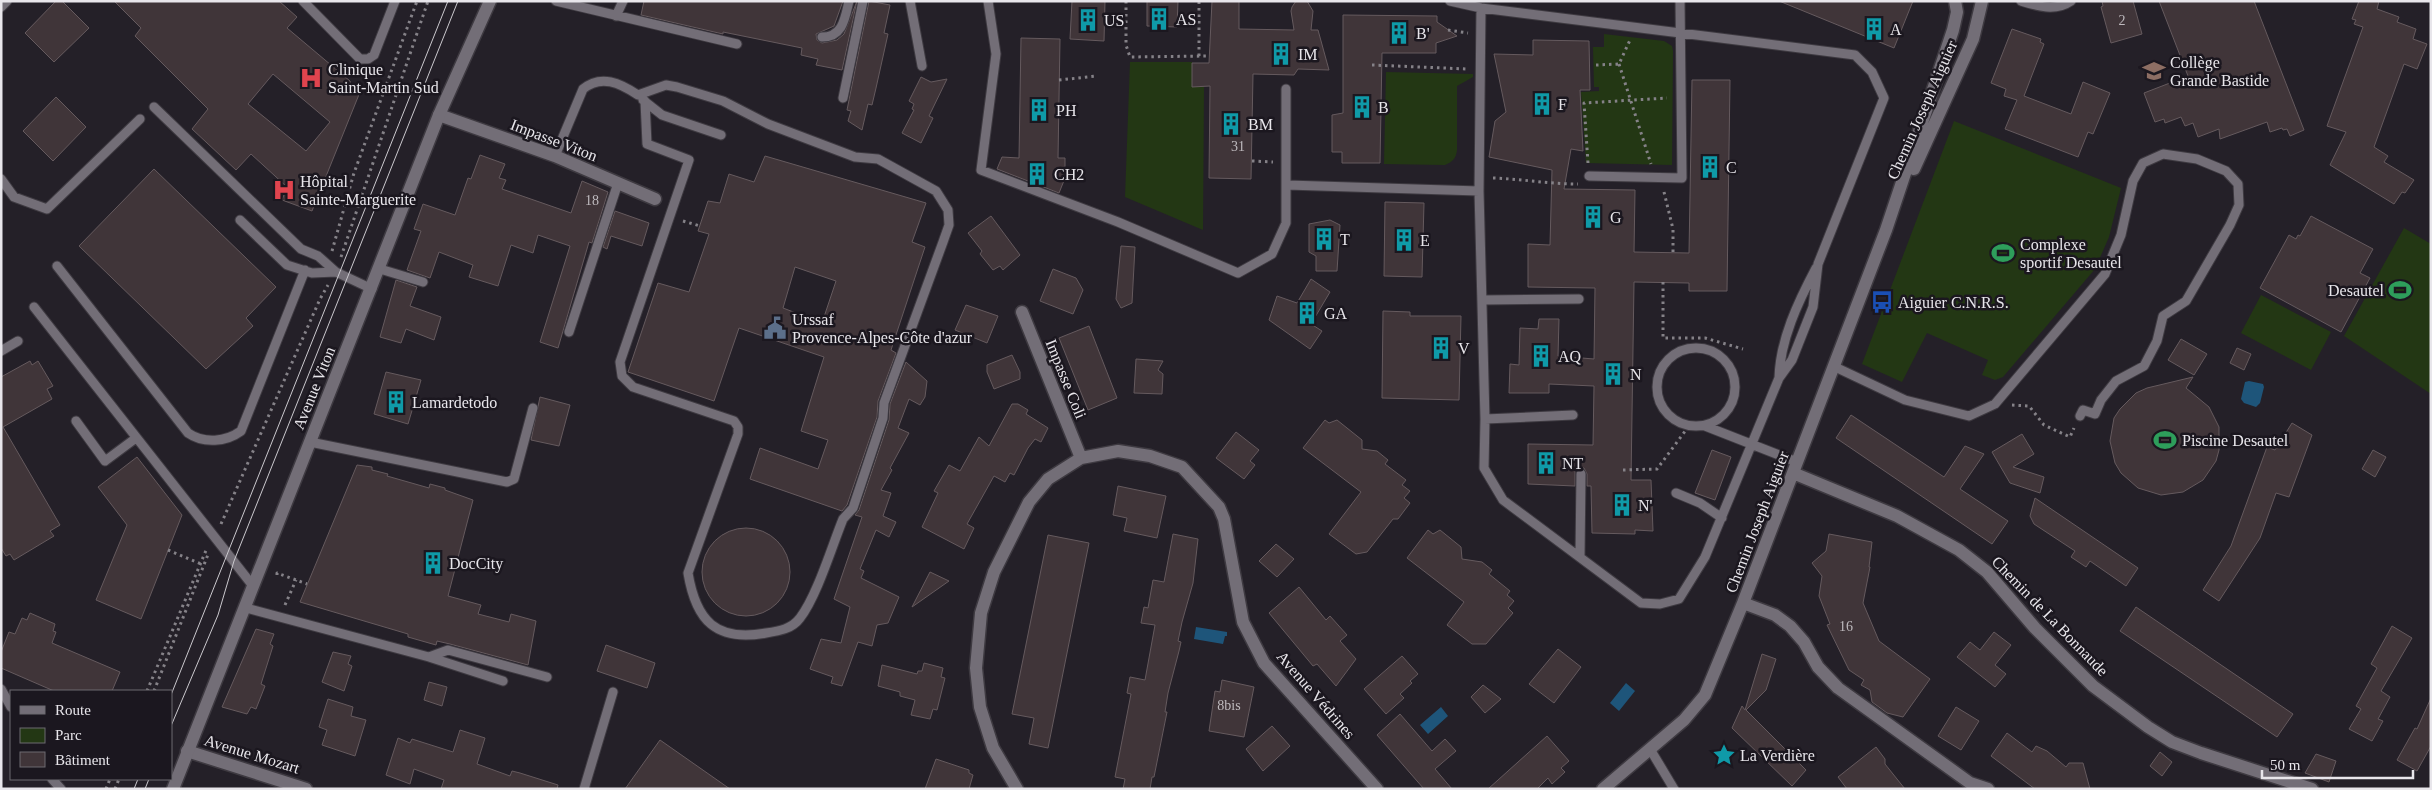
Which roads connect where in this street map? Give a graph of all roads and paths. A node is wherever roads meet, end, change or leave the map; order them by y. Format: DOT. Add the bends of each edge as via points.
graph roads {
  1 [pos="8,1"];
  2 [pos="303,1"];
  3 [pos="395,1"];
  4 [pos="417,1"];
  5 [pos="428,1"];
  6 [pos="490,1"];
  7 [pos="556,1"];
  8 [pos="622,1"];
  9 [pos="849,1"];
  10 [pos="863,1"];
  11 [pos="910,1"];
  12 [pos="988,1"];
  13 [pos="1126,1"];
  14 [pos="1199,1"];
  15 [pos="1450,1"];
  16 [pos="1680,1"];
  17 [pos="1955,1"];
  18 [pos="1982,1"];
  19 [pos="2021,1"];
  20 [pos="2071,1"];
  21 [pos="1,7"];
  22 [pos="1481,8"];
  23 [pos="616,16"];
  24 [pos="1680,33"];
  25 [pos="1632,35"];
  26 [pos="822,37"];
  27 [pos="737,44"];
  28 [pos="1199,56"];
  29 [pos="1209,56"];
  30 [pos="1619,64"];
  31 [pos="1372,65"];
  32 [pos="1596,65"];
  33 [pos="922,66"];
  34 [pos="1481,69"];
  35 [pos="1097,76"];
  36 [pos="1059,80"];
  37 [pos="1286,89"];
  38 [pos="641,98"];
  39 [pos="843,98"];
  40 [pos="1681,98"];
  41 [pos="1631,100"];
  42 [pos="154,107"];
  43 [pos="440,115"];
  44 [pos="140,119"];
  45 [pos="721,135"];
  46 [pos="555,156"];
  47 [pos="1252,162"];
  48 [pos="1260,162"];
  49 [pos="1590,176"];
  50 [pos="1480,177"];
  51 [pos="1656,177"];
  52 [pos="1,179"];
  53 [pos="618,183"];
  54 [pos="1286,185"];
  55 [pos="1479,191"];
  56 [pos="656,199"];
  57 [pos="240,220"];
  58 [pos="1886,230"];
  59 [pos="1673,253"];
  60 [pos="328,264"];
  61 [pos="1818,264"];
  62 [pos="58,266"];
  63 [pos="380,269"];
  64 [pos="304,270"];
  65 [pos="336,272"];
  66 [pos="422,282"];
  67 [pos="1663,282"];
  68 [pos="372,289"];
  69 [pos="1580,299"];
  70 [pos="1483,300"];
  71 [pos="34,307"];
  72 [pos="1022,312"];
  73 [pos="569,332"];
  74 [pos="18,341"];
  75 [pos="1743,349"];
  76 [pos="1,352"];
  77 [pos="1833,366"];
  78 [pos="1778,378"];
  79 [pos="1995,404"];
  80 [pos="532,408"];
  81 [pos="1573,415"];
  82 [pos="2080,416"];
  83 [pos="1485,419"];
  84 [pos="76,421"];
  85 [pos="1689,426"];
  86 [pos="1705,426"];
  87 [pos="136,438"];
  88 [pos="310,442"];
  89 [pos="1752,444"];
  90 [pos="1081,458"];
  91 [pos="1795,468"];
  92 [pos="1623,470"];
  93 [pos="1581,474"];
  94 [pos="1676,492"];
  95 [pos="1722,518"];
  96 [pos="214,536"];
  97 [pos="168,550"];
  98 [pos="1580,556"];
  99 [pos="201,564"];
  100 [pos="282,574"];
  101 [pos="296,580"];
  102 [pos="307,584"];
  103 [pos="253,586"];
  104 [pos="287,601"];
  105 [pos="1743,603"];
  106 [pos="246,608"];
  107 [pos="429,657"];
  108 [pos="546,677"];
  109 [pos="503,681"];
  110 [pos="1,689"];
  111 [pos="147,690"];
  112 [pos="154,690"];
  113 [pos="613,692"];
  114 [pos="10,705"];
  115 [pos="1650,749"];
  116 [pos="187,751"];
  117 [pos="2310,788"];
  118 [pos="173,789"];
  119 [pos="306,789"];
  120 [pos="584,789"];
  121 [pos="1017,789"];
  122 [pos="1377,789"];
  123 [pos="1603,789"];
  124 [pos="1674,789"];
  125 [pos="1988,789"];
  1 -- 21 [label="lane"];
  2 -- 3 [label="lane" via="360,59 374,55"];
  4 -- 60 [label="path" via="354,172"];
  5 -- 65 [label="path"];
  6 -- 43 [label="street, Avenue Viton"];
  7 -- 23 [label="lane"];
  8 -- 23 [label="lane"];
  9 -- 26 [label="lane" via="838,32"];
  10 -- 39 [label="lane"];
  11 -- 33 [label="lane"];
  12 -- 54 [label="lane" via="996,54 981,170 1118,222 1238,273 1272,254 1286,223"];
  13 -- 28 [label="path" via="1126,45 1130,57"];
  14 -- 28 [label="path"];
  15 -- 22 [label="lane"];
  16 -- 24 [label="lane"];
  17 -- 58 [label="street, Chemin Joseph Aiguier" via="1957,12 1953,30"];
  18 -- 58 [label="street, Chemin Joseph Aiguier" via="1972,39"];
  19 -- 20 [label="lane" via="2050,8 2064,6"];
  22 -- 24 [label="lane"];
  22 -- 34 [label="lane"];
  23 -- 27 [label="lane"];
  24 -- 40 [label="lane"];
  24 -- 61 [label="lane" via="1855,55 1872,72 1884,98"];
  25 -- 30 [label="path"];
  28 -- 29 [label="path"];
  30 -- 32 [label="path"];
  30 -- 41 [label="path"];
  31 -- 34 [label="path"];
  34 -- 50 [label="lane"];
  35 -- 36 [label="path"];
  37 -- 54 [label="lane"];
  38 -- 38 [label="lane" via="666,85 723,101 777,128 855,157 878,159 936,191 948,210 949,225 944,242 884,403 883,418 852,508 843,519 808,606 788,629 735,635 714,627 702,615 692,596 688,573 738,427 734,421 632,387 622,376 620,362 689,160 647,144"];
  38 -- 45 [label="lane" via="662,115"];
  38 -- 46 [label="lane" via="626,87 600,80 590,83 583,89"];
  40 -- 41 [label="path"];
  40 -- 51 [label="lane" via="1682,178"];
  41 -- 49 [label="path" via="1584,102"];
  41 -- 51 [label="path"];
  42 -- 60 [label="lane" via="301,250"];
  43 -- 46 [label="street, Impasse Viton"];
  43 -- 63 [label="street, Avenue Viton"];
  44 -- 52 [label="lane" via="47,210 14,197"];
  46 -- 53 [label="street, Impasse Viton"];
  47 -- 48 [label="path"];
  49 -- 50 [label="path" via="1585,184"];
  49 -- 51 [label="lane"];
  50 -- 55 [label="lane"];
  51 -- 59 [label="path" via="1669,206"];
  53 -- 56 [label="street, Impasse Viton"];
  53 -- 73 [label="lane"];
  54 -- 55 [label="lane"];
  55 -- 70 [label="lane"];
  57 -- 64 [label="lane" via="287,265"];
  58 -- 77 [label="street, Chemin Joseph Aiguier"];
  60 -- 65 [label="lane"];
  61 -- 78 [label="lane" via="1785,339"];
  61 -- 78 [label="lane" via="1813,307 1792,360"];
  62 -- 64 [label="lane" via="188,433 197,440 229,440 241,431"];
  63 -- 66 [label="lane"];
  63 -- 68 [label="street, Avenue Viton"];
  64 -- 65 [label="lane"];
  65 -- 68 [label="lane"];
  65 -- 96 [label="path" via="320,299"];
  67 -- 75 [label="path" via="1663,338 1706,338"];
  68 -- 88 [label="street, Avenue Viton"];
  69 -- 70 [label="lane"];
  70 -- 83 [label="lane"];
  71 -- 87 [label="lane"];
  72 -- 90 [label="street, Impasse Coli"];
  74 -- 76 [label="lane"];
  77 -- 79 [label="lane" via="1905,400 1969,416"];
  77 -- 91 [label="street, Chemin Joseph Aiguier"];
  78 -- 89 [label="lane"];
  79 -- 82 [label="path" via="2029,406 2044,425 2070,437"];
  79 -- 82 [label="lane" via="2105,274 2121,235 2133,181 2143,163 2163,154 2197,159 2226,171 2238,184 2239,205 2186,301 2163,316 2144,366 2116,381 2095,414 2083,410"];
  80 -- 88 [label="lane" via="514,479 507,482"];
  81 -- 83 [label="lane"];
  83 -- 98 [label="lane" via="1484,468 1503,500"];
  84 -- 87 [label="lane" via="106,462"];
  85 -- 86 [label="lane"];
  85 -- 86 [label="lane" via="1676,422 1659,400 1659,373 1677,352 1704,348 1727,362 1735,376 1736,392 1730,408 1720,419"];
  85 -- 92 [label="path" via="1657,470"];
  86 -- 89 [label="lane"];
  87 -- 96 [label="lane"];
  88 -- 103 [label="street, Avenue Viton"];
  89 -- 91 [label="lane"];
  89 -- 95 [label="lane"];
  90 -- 121 [label="street" via="1048,479 1029,502 994,572 981,613 976,668 980,707 993,748"];
  90 -- 122 [label="street, Avenue Védrines" via="1118,450 1150,456 1182,468 1205,490 1224,519 1243,622 1264,663"];
  91 -- 105 [label="street, Chemin Joseph Aiguier"];
  91 -- 117 [label="street, Chemin de La Bonnaude" via="1959,550 1987,572 2035,628 2093,686 2172,742"];
  93 -- 98 [label="lane"];
  94 -- 95 [label="lane"];
  95 -- 98 [label="lane" via="1705,558 1679,598 1660,604 1641,603"];
  96 -- 99 [label="path"];
  96 -- 103 [label="lane"];
  96 -- 112 [label="path"];
  97 -- 99 [label="path"];
  99 -- 111 [label="path"];
  100 -- 101 [label="path"];
  101 -- 102 [label="path"];
  101 -- 104 [label="path"];
  103 -- 106 [label="street, Avenue Viton"];
  105 -- 115 [label="street, Chemin Joseph Aiguier" via="1705,695 1684,720"];
  105 -- 125 [label="street" via="1782,620 1804,642 1818,667 1838,688 1970,783"];
  106 -- 107 [label="lane"];
  106 -- 116 [label="street, Avenue Viton"];
  107 -- 108 [label="lane" via="448,650"];
  107 -- 109 [label="lane"];
  110 -- 114 [label="lane"];
  113 -- 120 [label="lane"];
  115 -- 123 [label="street, Chemin Joseph Aiguier"];
  115 -- 124 [label="lane"];
  116 -- 118 [label="street, Avenue Viton"];
  116 -- 119 [label="street, Avenue Mozart"];
}
